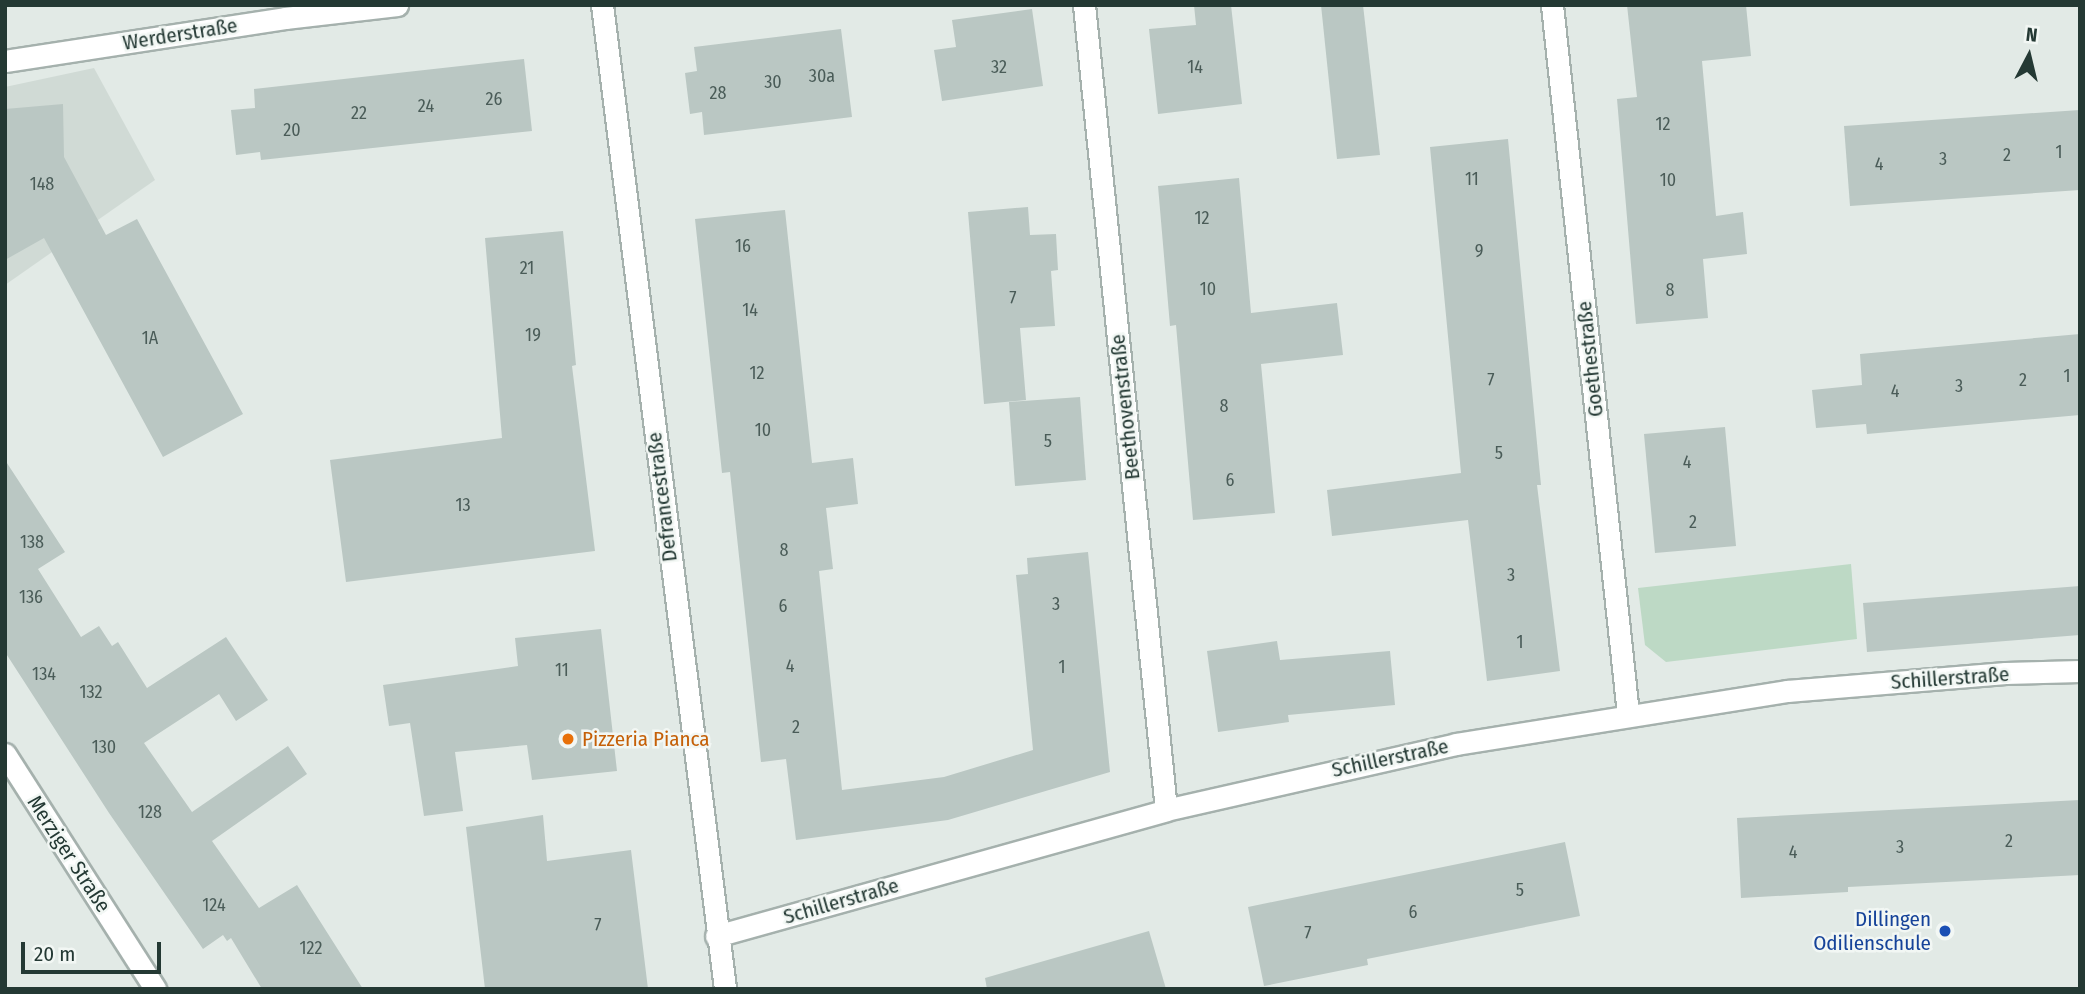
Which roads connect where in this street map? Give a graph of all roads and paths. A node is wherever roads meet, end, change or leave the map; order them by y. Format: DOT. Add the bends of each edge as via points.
graph roads {
  1 [pos="397,5"];
  2 [pos="602,5"];
  3 [pos="1084,5"];
  4 [pos="1552,5"];
  5 [pos="284,12"];
  6 [pos="5,61"];
  7 [pos="2080,671"];
  8 [pos="1628,714"];
  9 [pos="5,754"];
  10 [pos="1166,810"];
  11 [pos="716,936"];
  12 [pos="155,989"];
  13 [pos="725,989"];
  1 -- 5 [label="street, Werderstraße"];
  2 -- 11 [label="street, Defrancestraße"];
  3 -- 10 [label="street, Beethovenstraße"];
  4 -- 8 [label="street, Goethestraße"];
  5 -- 6 [label="street, Werderstraße"];
  7 -- 8 [label="street, Schillerstraße" via="1787,691"];
  8 -- 10 [label="street, Schillerstraße" via="1429,749"];
  9 -- 12 [label="street, Merziger Straße"];
  10 -- 11 [label="street, Schillerstraße"];
  11 -- 13 [label="street, Defrancestraße"];
}
